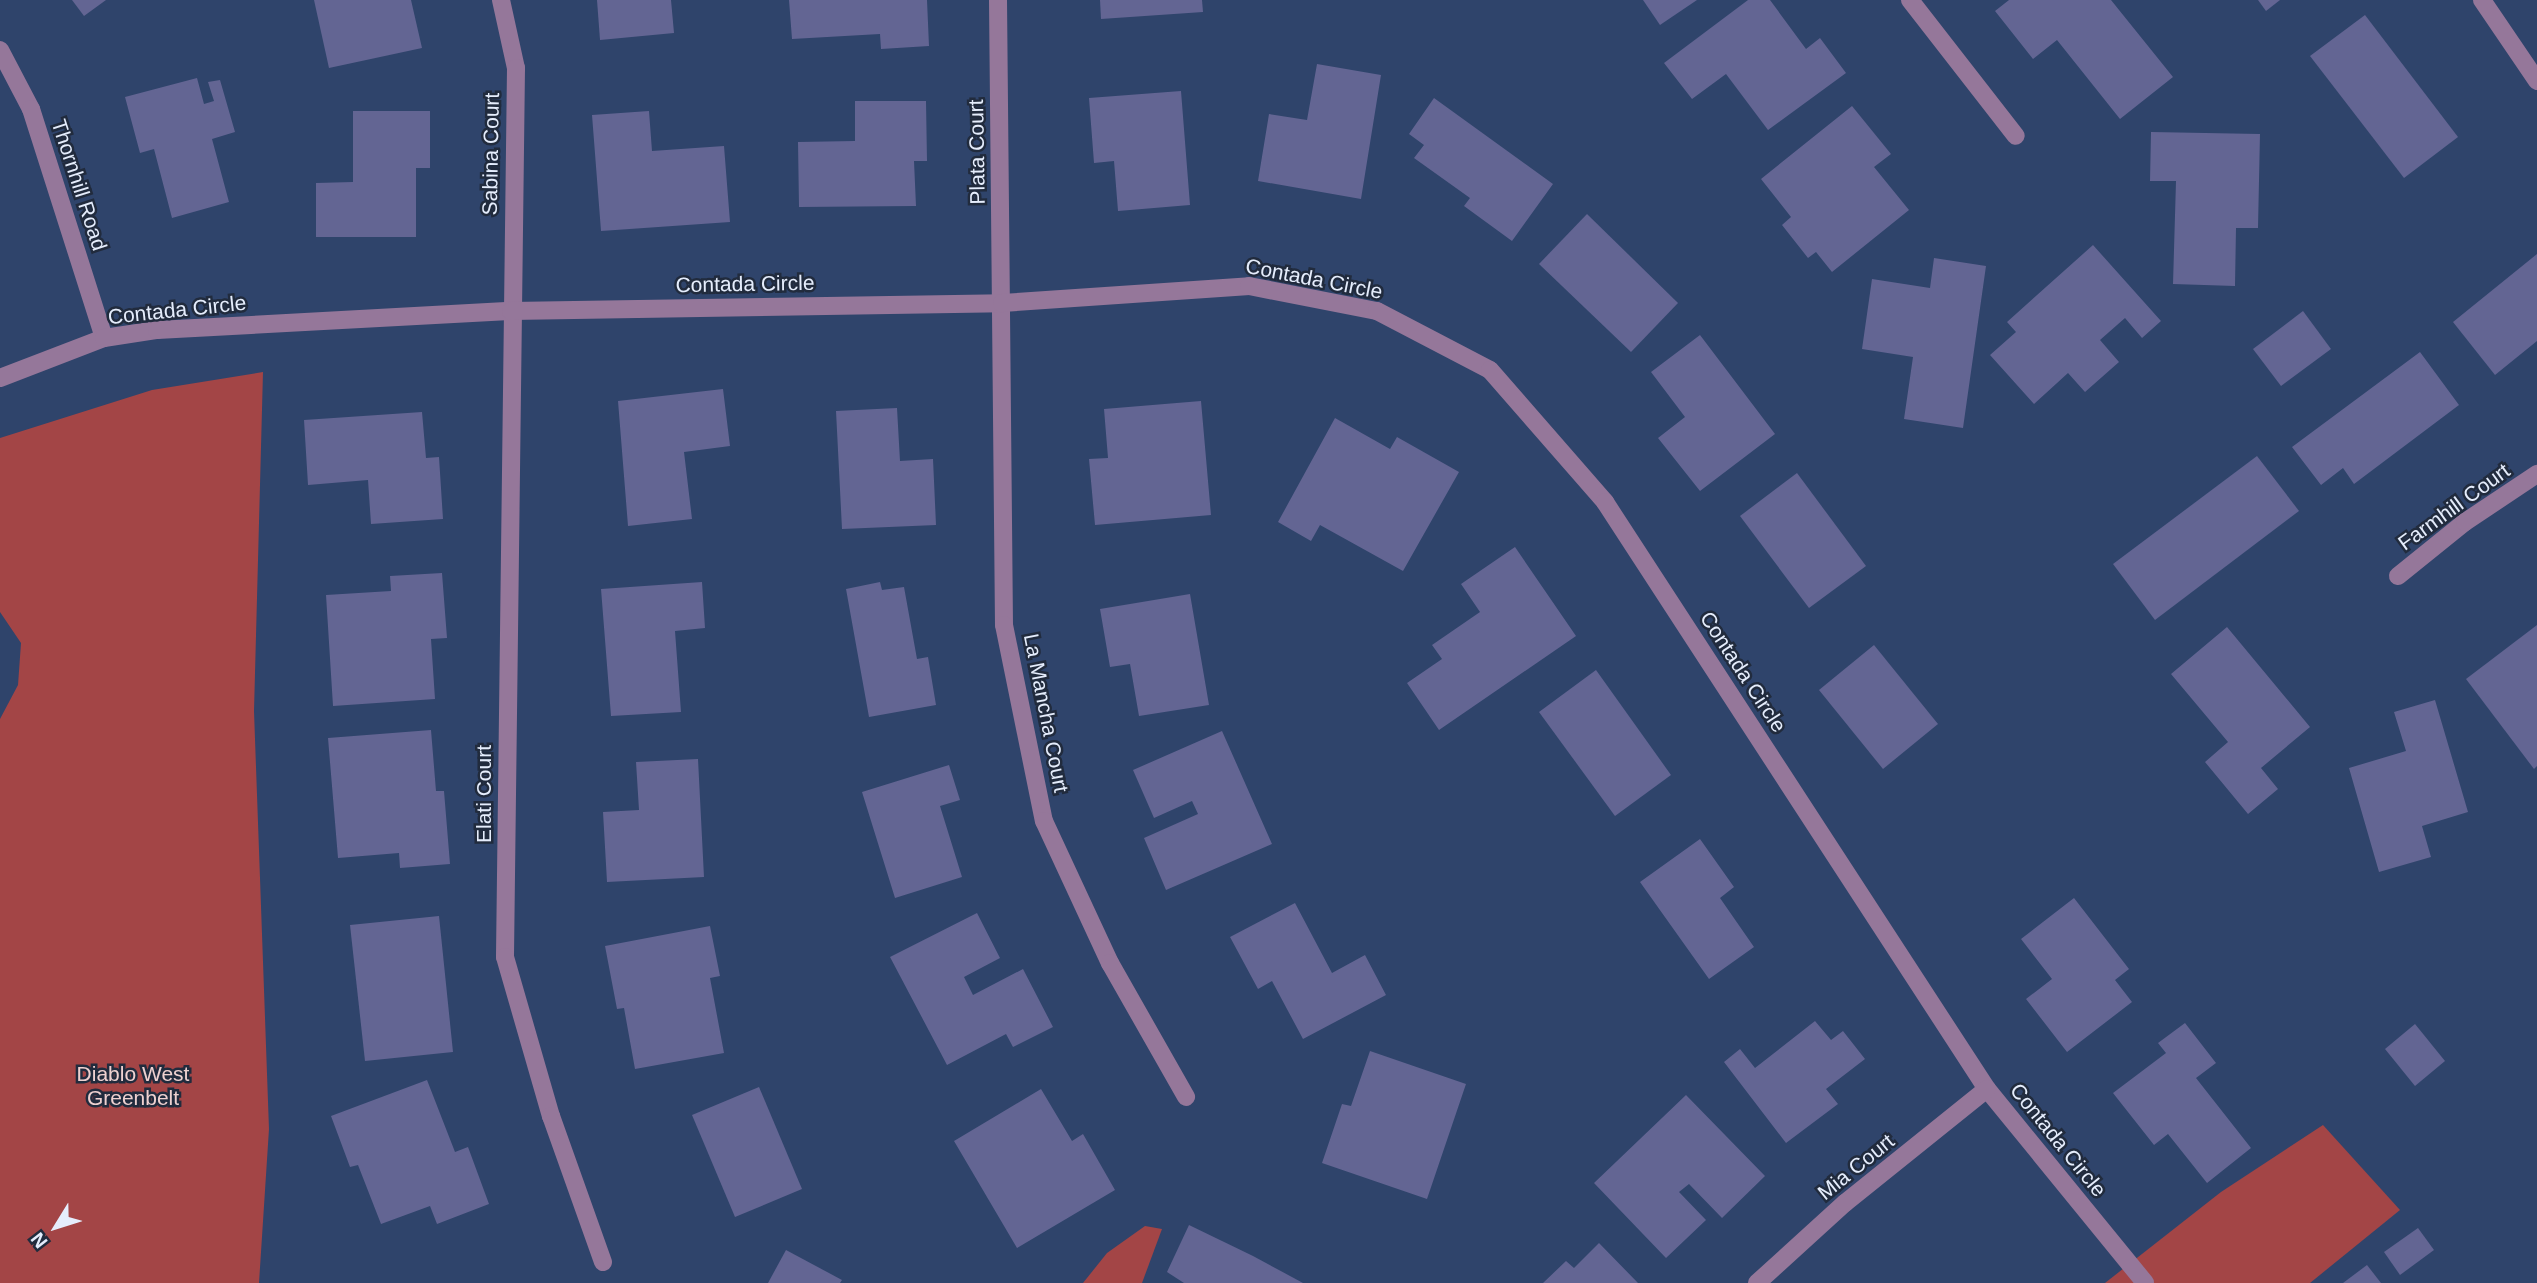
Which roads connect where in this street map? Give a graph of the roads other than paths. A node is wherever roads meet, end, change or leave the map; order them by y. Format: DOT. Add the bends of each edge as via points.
graph roads {
  1 [pos="501,0"];
  2 [pos="998,0"];
  3 [pos="1910,0"];
  4 [pos="2482,0"];
  5 [pos="0,50"];
  6 [pos="2537,82"];
  7 [pos="2016,136"];
  8 [pos="1002,303"];
  9 [pos="510,311"];
  10 [pos="104,338"];
  11 [pos="0,378"];
  12 [pos="2537,474"];
  13 [pos="2398,576"];
  14 [pos="1987,1090"];
  15 [pos="1186,1097"];
  16 [pos="603,1262"];
  17 [pos="1757,1283"];
  18 [pos="2145,1283"];
  1 -- 9 [label="street, Sabina Court" via="516,68"];
  2 -- 8 [label="street, Plata Court"];
  3 -- 7 [label="street"];
  4 -- 6 [label="street"];
  5 -- 10 [label="street, Thornhill Road" via="31,109"];
  8 -- 9 [label="street, Contada Circle"];
  8 -- 14 [label="street, Contada Circle" via="1249,286 1377,311 1490,370 1605,502"];
  8 -- 15 [label="street, La Mancha Court" via="1004,625 1044,821 1110,963"];
  9 -- 10 [label="street, Contada Circle" via="157,330"];
  9 -- 16 [label="street, Elati Court" via="505,957 551,1116"];
  10 -- 11 [label="street, Contada Circle"];
  12 -- 13 [label="street, Farmhill Court" via="2465,522"];
  14 -- 17 [label="street, Mia Court" via="1845,1203"];
  14 -- 18 [label="street, Contada Circle"];
}
